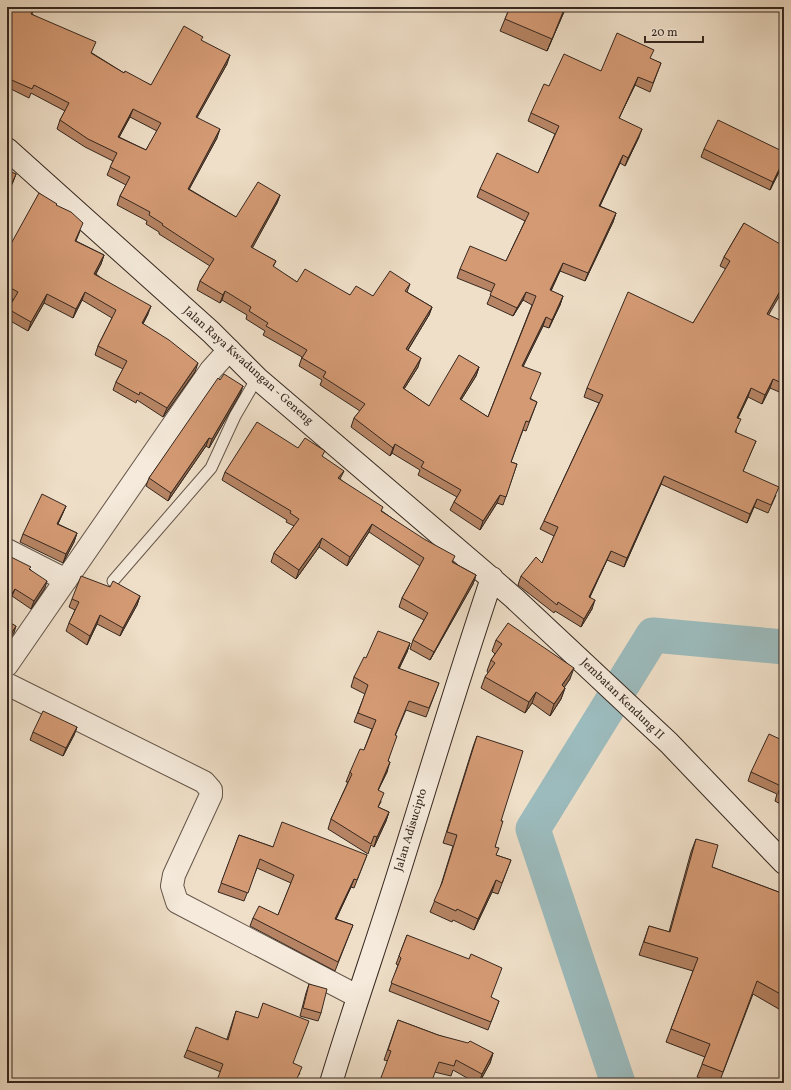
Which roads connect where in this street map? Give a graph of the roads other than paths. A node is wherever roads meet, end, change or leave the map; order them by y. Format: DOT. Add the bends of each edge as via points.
graph roads {
  1 [pos="7,149"];
  2 [pos="229,350"];
  3 [pos="257,378"];
  4 [pos="7,550"];
  5 [pos="492,578"];
  6 [pos="66,580"];
  7 [pos="113,581"];
  8 [pos="574,654"];
  9 [pos="7,665"];
  10 [pos="7,684"];
  11 [pos="784,863"];
  12 [pos="357,996"];
  13 [pos="331,1083"];
  1 -- 2 [label="main road, Jalan Raya Kwadungan - Geneng"];
  2 -- 3 [label="main road, Jalan Raya Kwadungan - Geneng"];
  2 -- 6 [label="main road" via="211,370"];
  3 -- 5 [label="main road, Jalan Raya Kwadungan - Geneng"];
  3 -- 7 [label="lane" via="235,416 211,468"];
  4 -- 6 [label="main road"];
  5 -- 8 [label="main road, Jalan Raya Kwadungan - Geneng"];
  5 -- 12 [label="main road, Jalan Adisucipto"];
  6 -- 9 [label="main road"];
  8 -- 11 [label="main road, Jembatan Kendung II" via="669,744"];
  10 -- 12 [label="main road" via="204,782 211,790 211,795 174,876 172,886 177,902"];
  12 -- 13 [label="main road, Jalan Adisucipto"];
}
